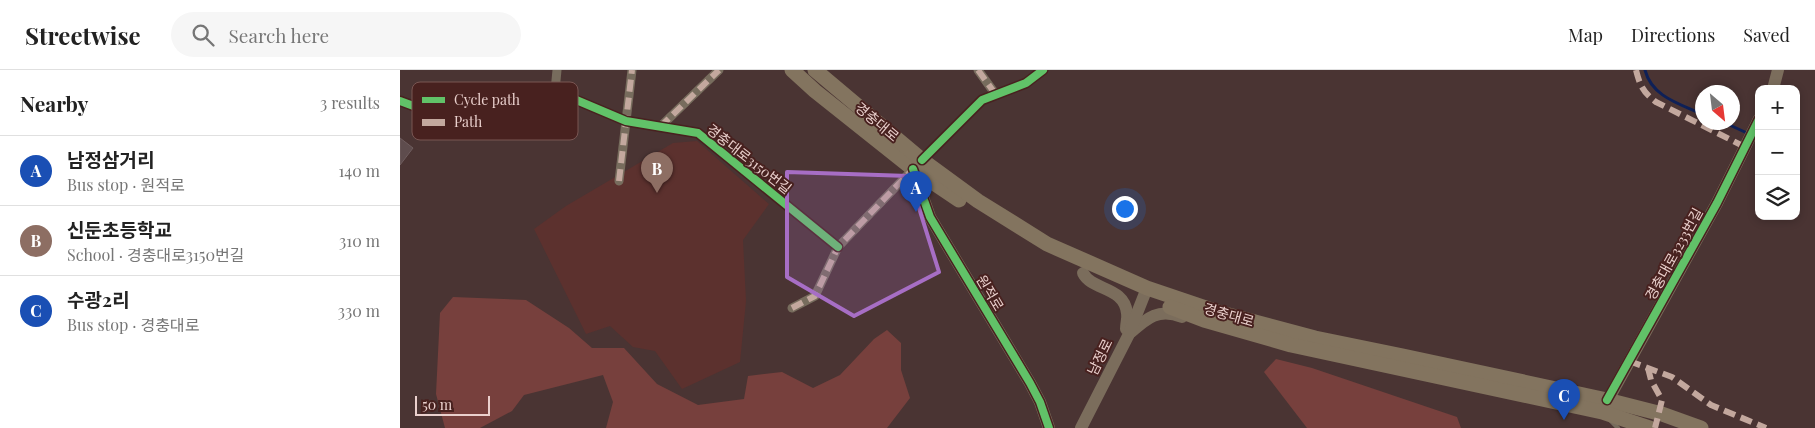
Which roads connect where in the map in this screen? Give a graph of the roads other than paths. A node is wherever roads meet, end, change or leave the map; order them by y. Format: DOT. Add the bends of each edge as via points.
graph roads {
  1 [pos="632,70"];
  2 [pos="719,70"];
  3 [pos="792,70"];
  4 [pos="815,70"];
  5 [pos="978,70"];
  6 [pos="1043,70"];
  7 [pos="1778,70"];
  8 [pos="1774,85"];
  9 [pos="996,95"];
  10 [pos="400,100"];
  11 [pos="578,101"];
  12 [pos="412,105"];
  13 [pos="626,121"];
  14 [pos="660,127"];
  15 [pos="1755,127"];
  16 [pos="918,164"];
  17 [pos="619,181"];
  18 [pos="838,247"];
  19 [pos="1083,273"];
  20 [pos="1144,293"];
  21 [pos="792,308"];
  22 [pos="1204,320"];
  23 [pos="1128,336"];
  24 [pos="1604,406"];
  25 [pos="1049,428"];
  26 [pos="1081,428"];
  27 [pos="1618,428"];
  28 [pos="1650,428"];
  29 [pos="1700,428"];
  1 -- 13 [label="street"];
  2 -- 14 [label="street"];
  3 -- 16 [label="main road, 경충대로" via="815,91"];
  4 -- 16 [label="main road, 경충대로"];
  5 -- 9 [label="street"];
  6 -- 9 [label="street" via="1026,83"];
  7 -- 8 [label="street"];
  9 -- 16 [label="street" via="982,100"];
  10 -- 12 [label="street"];
  11 -- 13 [label="street, 경충대로3150번길"];
  13 -- 14 [label="street, 경충대로3150번길"];
  13 -- 17 [label="street"];
  14 -- 18 [label="street, 경충대로3150번길" via="698,133"];
  15 -- 24 [label="street, 경충대로3233번길" via="1717,203"];
  16 -- 18 [label="street"];
  16 -- 19 [label="main road, 경충대로" via="973,210 1042,254"];
  16 -- 20 [label="main road, 경충대로" via="1047,244"];
  16 -- 25 [label="street, 원적로" via="930,217 1030,383"];
  18 -- 21 [label="street" via="815,296"];
  19 -- 20 [label="main road, 경충대로"];
  19 -- 23 [label="street" via="1086,278 1117,294 1123,302"];
  20 -- 22 [label="main road, 경충대로"];
  20 -- 23 [label="street, 남정로"];
  20 -- 24 [label="main road, 경충대로" via="1315,338 1403,356"];
  22 -- 23 [label="street" via="1195,322 1177,315 1157,314"];
  22 -- 24 [label="main road, 경충대로" via="1308,349"];
  23 -- 26 [label="street, 남정로"];
  24 -- 27 [label="lane"];
  24 -- 28 [label="main road, 경충대로"];
  24 -- 29 [label="main road, 경충대로" via="1662,414"];
}
